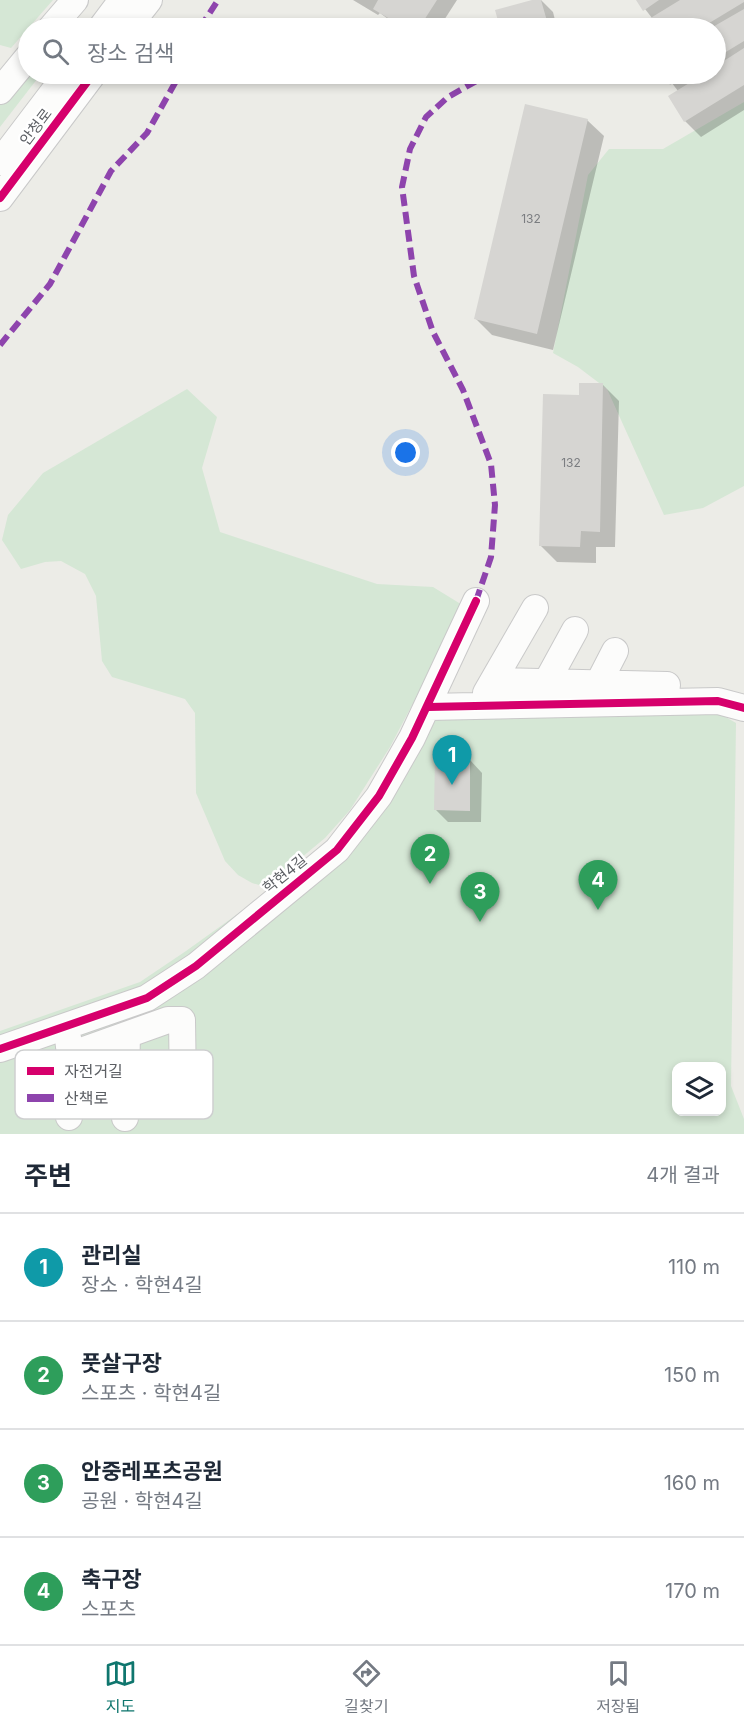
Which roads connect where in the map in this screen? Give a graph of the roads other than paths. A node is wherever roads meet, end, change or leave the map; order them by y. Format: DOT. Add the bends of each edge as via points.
graph roads {
  1 [pos="75,0"];
  2 [pos="122,0"];
  3 [pos="149,0"];
  4 [pos="60,18"];
  5 [pos="108,18"];
  6 [pos="135,18"];
  7 [pos="18,69"];
  8 [pos="58,84"];
  9 [pos="86,84"];
  10 [pos="0,90"];
  11 [pos="0,162"];
  12 [pos="0,198"];
  13 [pos="476,602"];
  14 [pos="535,608"];
  15 [pos="575,630"];
  16 [pos="615,651"];
  17 [pos="494,681"];
  18 [pos="546,683"];
  19 [pos="598,684"];
  20 [pos="667,685"];
  21 [pos="478,705"];
  22 [pos="428,707"];
  23 [pos="744,708"];
  24 [pos="161,990"];
  25 [pos="168,1020"];
  26 [pos="66,1026"];
  27 [pos="127,1036"];
  28 [pos="0,1049"];
  29 [pos="69,1050"];
  30 [pos="87,1050"];
  31 [pos="127,1050"];
  32 [pos="182,1050"];
  1 -- 4 [label="street"];
  2 -- 5 [label="street"];
  3 -- 6 [label="street"];
  7 -- 10 [label="street"];
  8 -- 11 [label="street, 안청로"];
  9 -- 12 [label="street, 안청로"];
  13 -- 22 [label="street, 학현4길"];
  14 -- 17 [label="street"];
  15 -- 18 [label="street"];
  16 -- 19 [label="street"];
  17 -- 18 [label="street"];
  17 -- 21 [label="street"];
  18 -- 19 [label="street"];
  19 -- 20 [label="street"];
  21 -- 22 [label="street"];
  21 -- 23 [label="street" via="718,701"];
  22 -- 24 [label="street, 학현4길" via="379,796 337,849 196,966"];
  24 -- 25 [label="street"];
  24 -- 26 [label="street, 학현4길"];
  25 -- 27 [label="street"];
  25 -- 32 [label="street" via="182,1020"];
  26 -- 28 [label="street, 학현4길"];
  26 -- 29 [label="street"];
  27 -- 30 [label="street"];
  27 -- 31 [label="street"];
}
